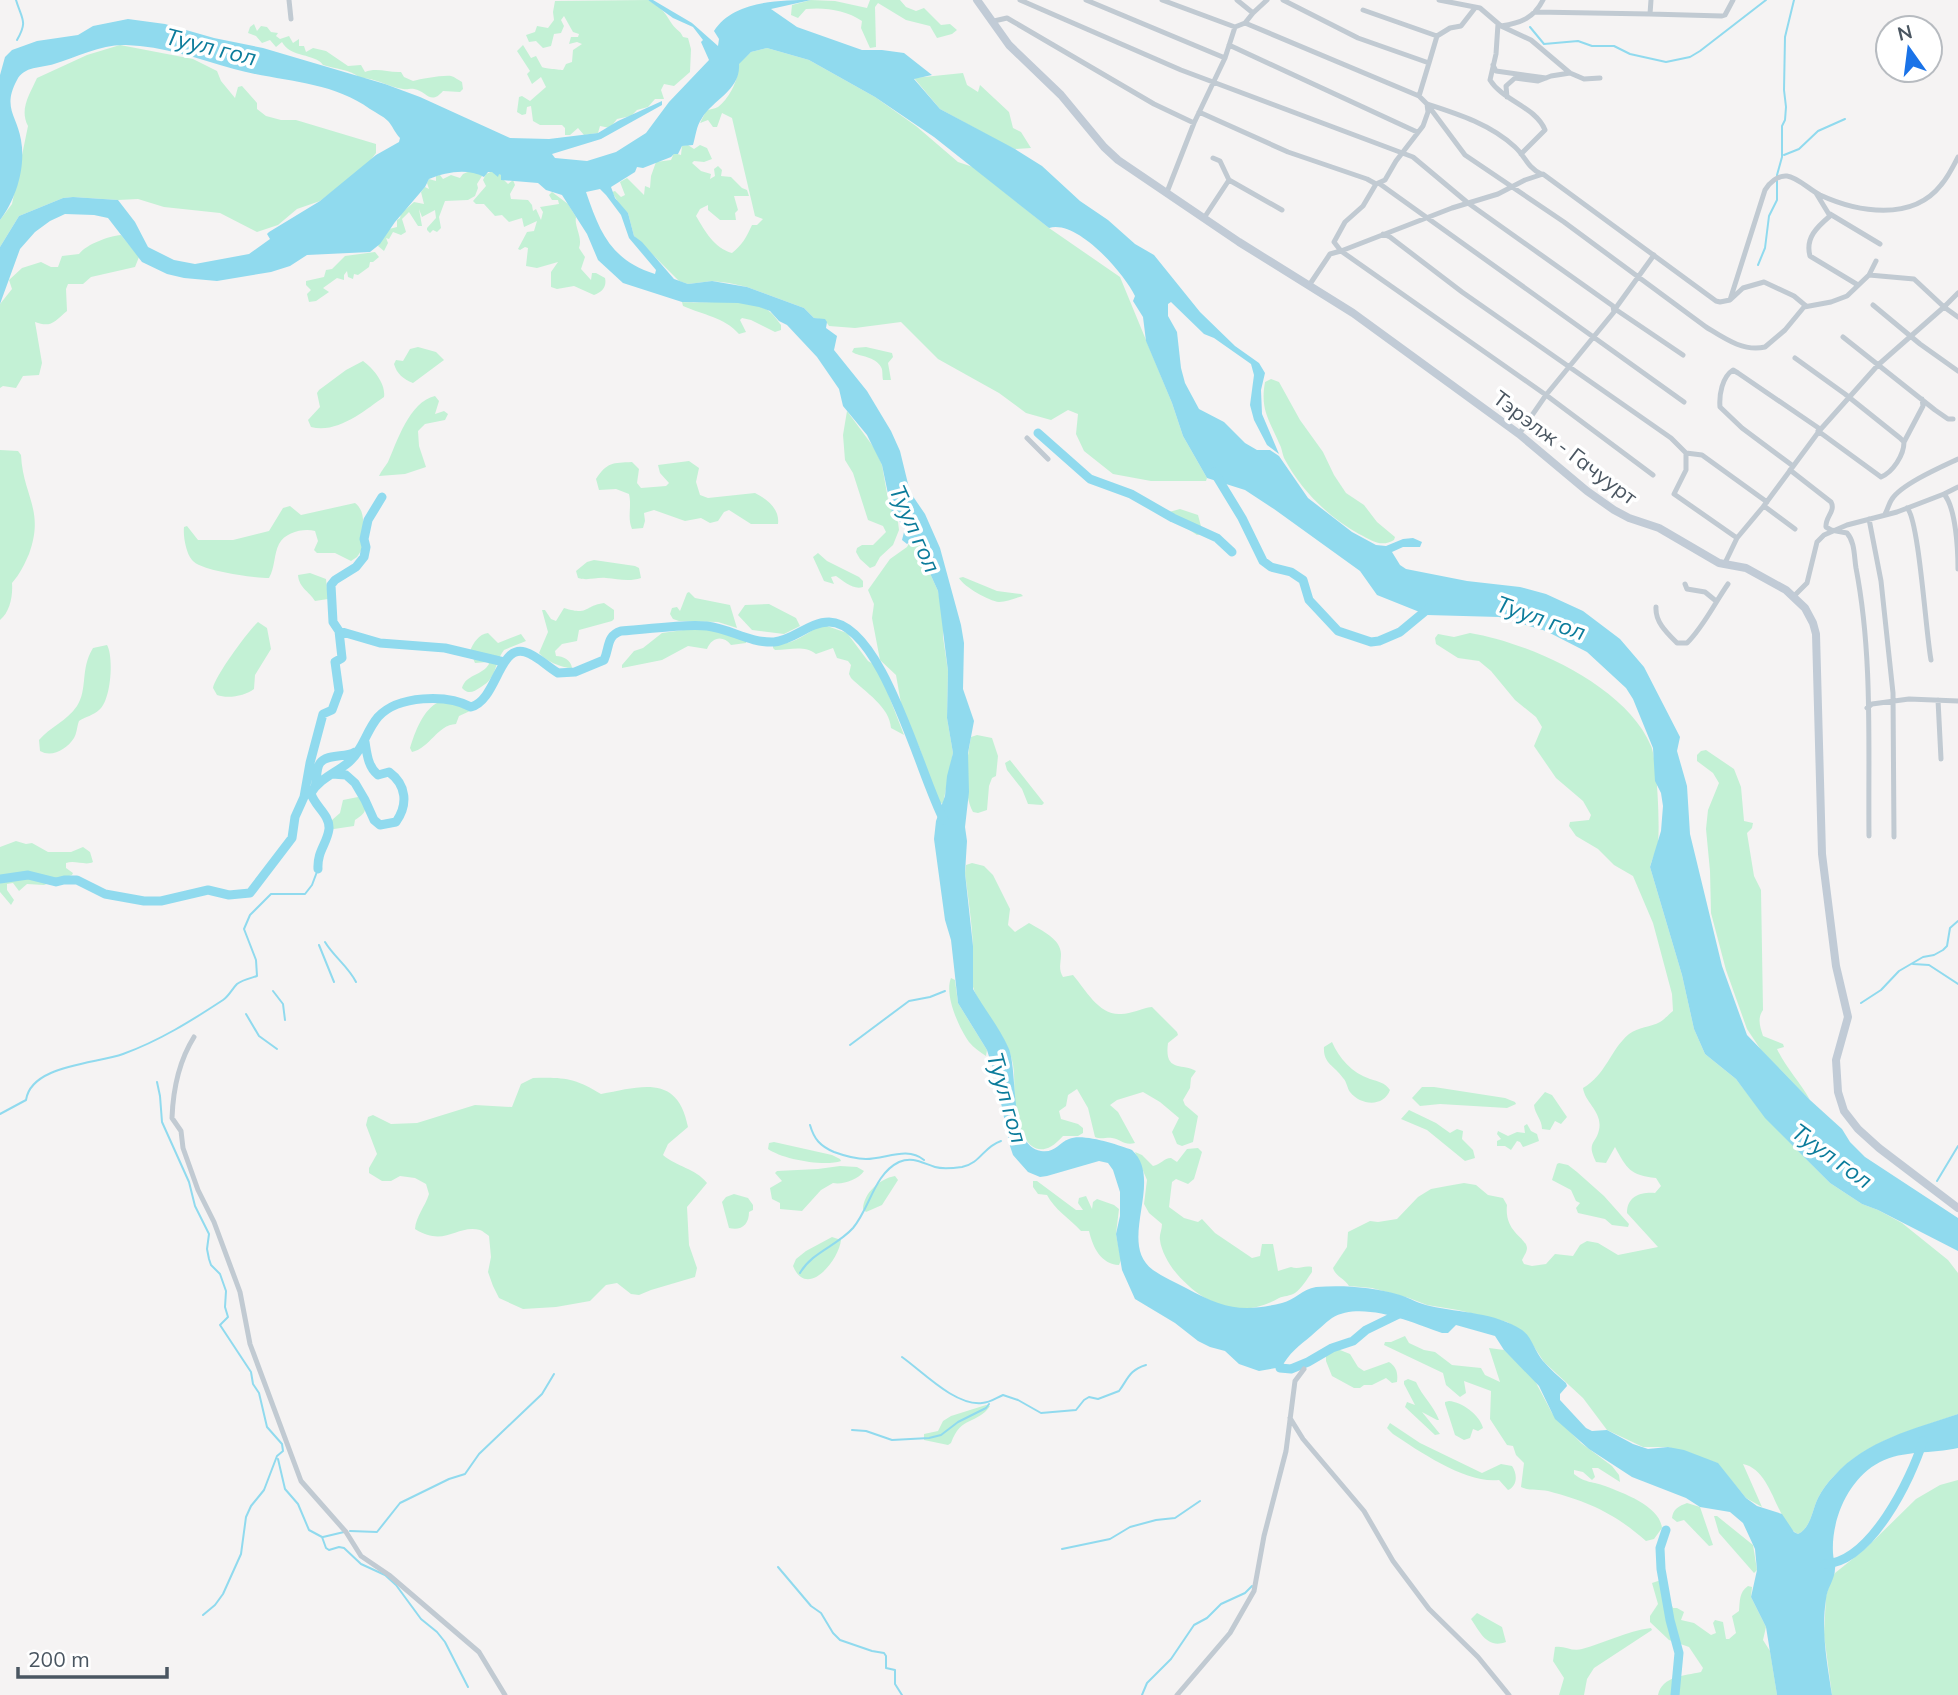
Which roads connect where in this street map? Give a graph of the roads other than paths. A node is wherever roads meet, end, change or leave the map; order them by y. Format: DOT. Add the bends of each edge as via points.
graph roads {
  1 [pos="289,0"];
  2 [pos="977,0"];
  3 [pos="1020,0"];
  4 [pos="1086,0"];
  5 [pos="1162,0"];
  6 [pos="1237,0"];
  7 [pos="1267,0"];
  8 [pos="1283,0"];
  9 [pos="1439,0"];
  10 [pos="1543,0"];
  11 [pos="1651,0"];
  12 [pos="1733,0"];
  13 [pos="1475,8"];
  14 [pos="1363,10"];
  15 [pos="1535,12"];
  16 [pos="1253,13"];
  17 [pos="1650,14"];
  18 [pos="291,19"];
  19 [pos="994,21"];
  20 [pos="1245,23"];
  21 [pos="1499,25"];
  22 [pos="1234,27"];
  23 [pos="1437,36"];
  24 [pos="1229,45"];
  25 [pos="1224,58"];
  26 [pos="1429,62"];
  27 [pos="1493,65"];
  28 [pos="1570,73"];
  29 [pos="1546,78"];
  30 [pos="1600,78"];
  31 [pos="1214,81"];
  32 [pos="1419,96"];
  33 [pos="1507,97"];
  34 [pos="1427,104"];
  35 [pos="1199,113"];
  36 [pos="1194,123"];
  37 [pos="1417,132"];
  38 [pos="1403,153"];
  39 [pos="1521,155"];
  40 [pos="1958,157"];
  41 [pos="1213,158"];
  42 [pos="1543,174"];
  43 [pos="1229,180"];
  44 [pos="1378,184"];
  45 [pos="1511,187"];
  46 [pos="1167,192"];
  47 [pos="1816,193"];
  48 [pos="1468,203"];
  49 [pos="1282,210"];
  50 [pos="1830,214"];
  51 [pos="1429,217"];
  52 [pos="1204,218"];
  53 [pos="1382,234"];
  54 [pos="1880,244"];
  55 [pos="1340,251"];
  56 [pos="1654,255"];
  57 [pos="1876,261"];
  58 [pos="1869,275"];
  59 [pos="1637,277"];
  60 [pos="1310,285"];
  61 [pos="1858,285"];
  62 [pos="1958,293"];
  63 [pos="1730,300"];
  64 [pos="1873,305"];
  65 [pos="1806,306"];
  66 [pos="1944,307"];
  67 [pos="1615,309"];
  68 [pos="1958,317"];
  69 [pos="1911,336"];
  70 [pos="1843,337"];
  71 [pos="1595,338"];
  72 [pos="1682,355"];
  73 [pos="1795,358"];
  74 [pos="1878,365"];
  75 [pos="1570,367"];
  76 [pos="1958,371"];
  77 [pos="1546,395"];
  78 [pos="1848,397"];
  79 [pos="1922,399"];
  80 [pos="1684,402"];
  81 [pos="1953,419"];
  82 [pos="1819,430"];
  83 [pos="1518,434"];
  84 [pos="1027,438"];
  85 [pos="1904,442"];
  86 [pos="1686,453"];
  87 [pos="1958,458"];
  88 [pos="1048,460"];
  89 [pos="1792,468"];
  90 [pos="1653,475"];
  91 [pos="1958,486"];
  92 [pos="1944,494"];
  93 [pos="1765,504"];
  94 [pos="1907,508"];
  95 [pos="1885,515"];
  96 [pos="1869,519"];
  97 [pos="1795,529"];
  98 [pos="1835,530"];
  99 [pos="1737,538"];
  100 [pos="1724,565"];
  101 [pos="1958,569"];
  102 [pos="1685,584"];
  103 [pos="1728,584"];
  104 [pos="1794,596"];
  105 [pos="1716,601"];
  106 [pos="1657,607"];
  107 [pos="1931,660"];
  108 [pos="1938,700"];
  109 [pos="1893,701"];
  110 [pos="1958,701"];
  111 [pos="1867,708"];
  112 [pos="1941,759"];
  113 [pos="1869,836"];
  114 [pos="1894,837"];
  115 [pos="194,1037"];
  116 [pos="1958,1208"];
  117 [pos="1304,1369"];
  118 [pos="1289,1418"];
  119 [pos="505,1695"];
  120 [pos="1177,1695"];
  121 [pos="1509,1695"];
  1 -- 18 [label="street"];
  2 -- 19 [label="main road, Тэрэлж - Гачуурт"];
  3 -- 31 [label="street"];
  4 -- 25 [label="street"];
  5 -- 22 [label="street"];
  6 -- 16 [label="street"];
  7 -- 16 [label="street"];
  8 -- 26 [label="street" via="1358,38"];
  9 -- 13 [label="street"];
  10 -- 15 [label="street"];
  11 -- 17 [label="street"];
  12 -- 17 [label="street" via="1722,16"];
  13 -- 21 [label="street"];
  13 -- 23 [label="street" via="1461,26"];
  14 -- 23 [label="street"];
  15 -- 17 [label="street"];
  15 -- 21 [label="street" via="1521,23"];
  16 -- 20 [label="street"];
  19 -- 36 [label="street" via="1007,18"];
  19 -- 46 [label="main road, Тэрэлж - Гачуурт" via="1009,45 1070,105 1104,148"];
  20 -- 22 [label="street"];
  20 -- 32 [label="street"];
  21 -- 27 [label="street"];
  21 -- 28 [label="street" via="1531,40"];
  22 -- 24 [label="street"];
  23 -- 26 [label="street"];
  24 -- 25 [label="street"];
  24 -- 37 [label="street"];
  25 -- 31 [label="street"];
  26 -- 32 [label="street"];
  27 -- 29 [label="street" via="1496,71"];
  27 -- 33 [label="street" via="1490,80"];
  28 -- 29 [label="street"];
  28 -- 30 [label="street" via="1584,79"];
  29 -- 33 [label="street" via="1531,82 1511,79"];
  31 -- 35 [label="street"];
  31 -- 38 [label="street"];
  32 -- 34 [label="street"];
  33 -- 39 [label="street" via="1544,128"];
  34 -- 37 [label="street" via="1426,121"];
  34 -- 39 [label="street" via="1486,127"];
  34 -- 45 [label="street" via="1465,155"];
  35 -- 36 [label="street"];
  35 -- 44 [label="street"];
  36 -- 46 [label="street"];
  37 -- 38 [label="street"];
  38 -- 44 [label="street"];
  38 -- 48 [label="street"];
  39 -- 42 [label="street" via="1528,166"];
  40 -- 47 [label="street" via="1940,187 1902,209 1860,208"];
  41 -- 43 [label="street" via="1220,161"];
  42 -- 45 [label="street"];
  42 -- 56 [label="street"];
  43 -- 49 [label="street"];
  43 -- 52 [label="street"];
  44 -- 51 [label="street"];
  44 -- 55 [label="street" via="1338,234 1334,242"];
  45 -- 48 [label="street"];
  45 -- 59 [label="street"];
  46 -- 52 [label="main road, Тэрэлж - Гачуурт"];
  47 -- 50 [label="street"];
  47 -- 63 [label="street" via="1789,176 1769,183"];
  48 -- 51 [label="street"];
  48 -- 67 [label="street"];
  50 -- 54 [label="street"];
  50 -- 61 [label="street" via="1810,238 1808,253"];
  51 -- 53 [label="street"];
  51 -- 71 [label="street"];
  52 -- 60 [label="main road, Тэрэлж - Гачуурт"];
  53 -- 55 [label="street"];
  53 -- 75 [label="street"];
  55 -- 60 [label="street" via="1330,254"];
  55 -- 77 [label="street"];
  56 -- 59 [label="street"];
  56 -- 63 [label="street" via="1716,301"];
  57 -- 58 [label="street"];
  58 -- 61 [label="street"];
  58 -- 66 [label="street" via="1914,279"];
  59 -- 65 [label="street" via="1706,327 1748,348 1765,347"];
  59 -- 67 [label="street"];
  60 -- 83 [label="main road, Тэрэлж - Гачуурт"];
  61 -- 65 [label="street" via="1847,296"];
  62 -- 66 [label="street"];
  63 -- 65 [label="street" via="1743,288 1764,282"];
  64 -- 69 [label="street"];
  66 -- 68 [label="street"];
  66 -- 69 [label="street"];
  67 -- 71 [label="street"];
  67 -- 72 [label="street"];
  69 -- 74 [label="street"];
  69 -- 76 [label="street"];
  70 -- 74 [label="street"];
  71 -- 75 [label="street"];
  71 -- 80 [label="street"];
  73 -- 78 [label="street"];
  74 -- 78 [label="street"];
  74 -- 79 [label="street"];
  75 -- 77 [label="street"];
  75 -- 86 [label="street"];
  77 -- 83 [label="street"];
  77 -- 90 [label="street"];
  78 -- 82 [label="street"];
  78 -- 85 [label="street"];
  79 -- 81 [label="street"];
  79 -- 85 [label="street" via="1923,406"];
  82 -- 85 [label="street" via="1881,477 1890,472"];
  82 -- 89 [label="street"];
  82 -- 89 [label="street" via="1738,373 1728,372 1721,385 1720,407"];
  83 -- 100 [label="main road, Тэрэлж - Гачуурт" via="1614,510 1659,527"];
  84 -- 88 [label="street"];
  86 -- 93 [label="street" via="1702,455"];
  86 -- 99 [label="street" via="1686,470 1674,494"];
  87 -- 95 [label="street" via="1900,491 1890,500"];
  89 -- 93 [label="street"];
  89 -- 98 [label="street" via="1831,502 1826,523"];
  91 -- 92 [label="street"];
  92 -- 94 [label="street"];
  92 -- 101 [label="street" via="1952,511"];
  93 -- 97 [label="street"];
  93 -- 99 [label="street"];
  94 -- 95 [label="street"];
  94 -- 107 [label="street" via="1916,539"];
  95 -- 96 [label="street"];
  96 -- 98 [label="street"];
  96 -- 109 [label="street" via="1881,581"];
  98 -- 104 [label="street" via="1816,542 1807,583"];
  98 -- 111 [label="street" via="1847,533 1853,544 1864,615"];
  99 -- 100 [label="street"];
  100 -- 104 [label="main road, Тэрэлж - Гачуурт" via="1749,570"];
  102 -- 105 [label="street"];
  103 -- 105 [label="street"];
  104 -- 116 [label="main road, Тэрэлж - Гачуурт" via="1811,619 1816,639 1822,854 1836,966 1848,1017 1836,1060 1838,1092 1844,1111 1858,1129"];
  105 -- 106 [label="street" via="1696,634 1682,645 1661,625"];
  108 -- 109 [label="street"];
  108 -- 110 [label="street"];
  108 -- 112 [label="street"];
  109 -- 111 [label="street"];
  109 -- 114 [label="street"];
  111 -- 113 [label="street"];
  115 -- 119 [label="street" via="180,1065 172,1118 181,1131 198,1190 240,1292 250,1344 294,1467 361,1556 479,1651"];
  117 -- 118 [label="street" via="1295,1381"];
  118 -- 120 [label="street" via="1286,1451 1254,1591 1230,1633"];
  118 -- 121 [label="street" via="1364,1511 1429,1609"];
}
